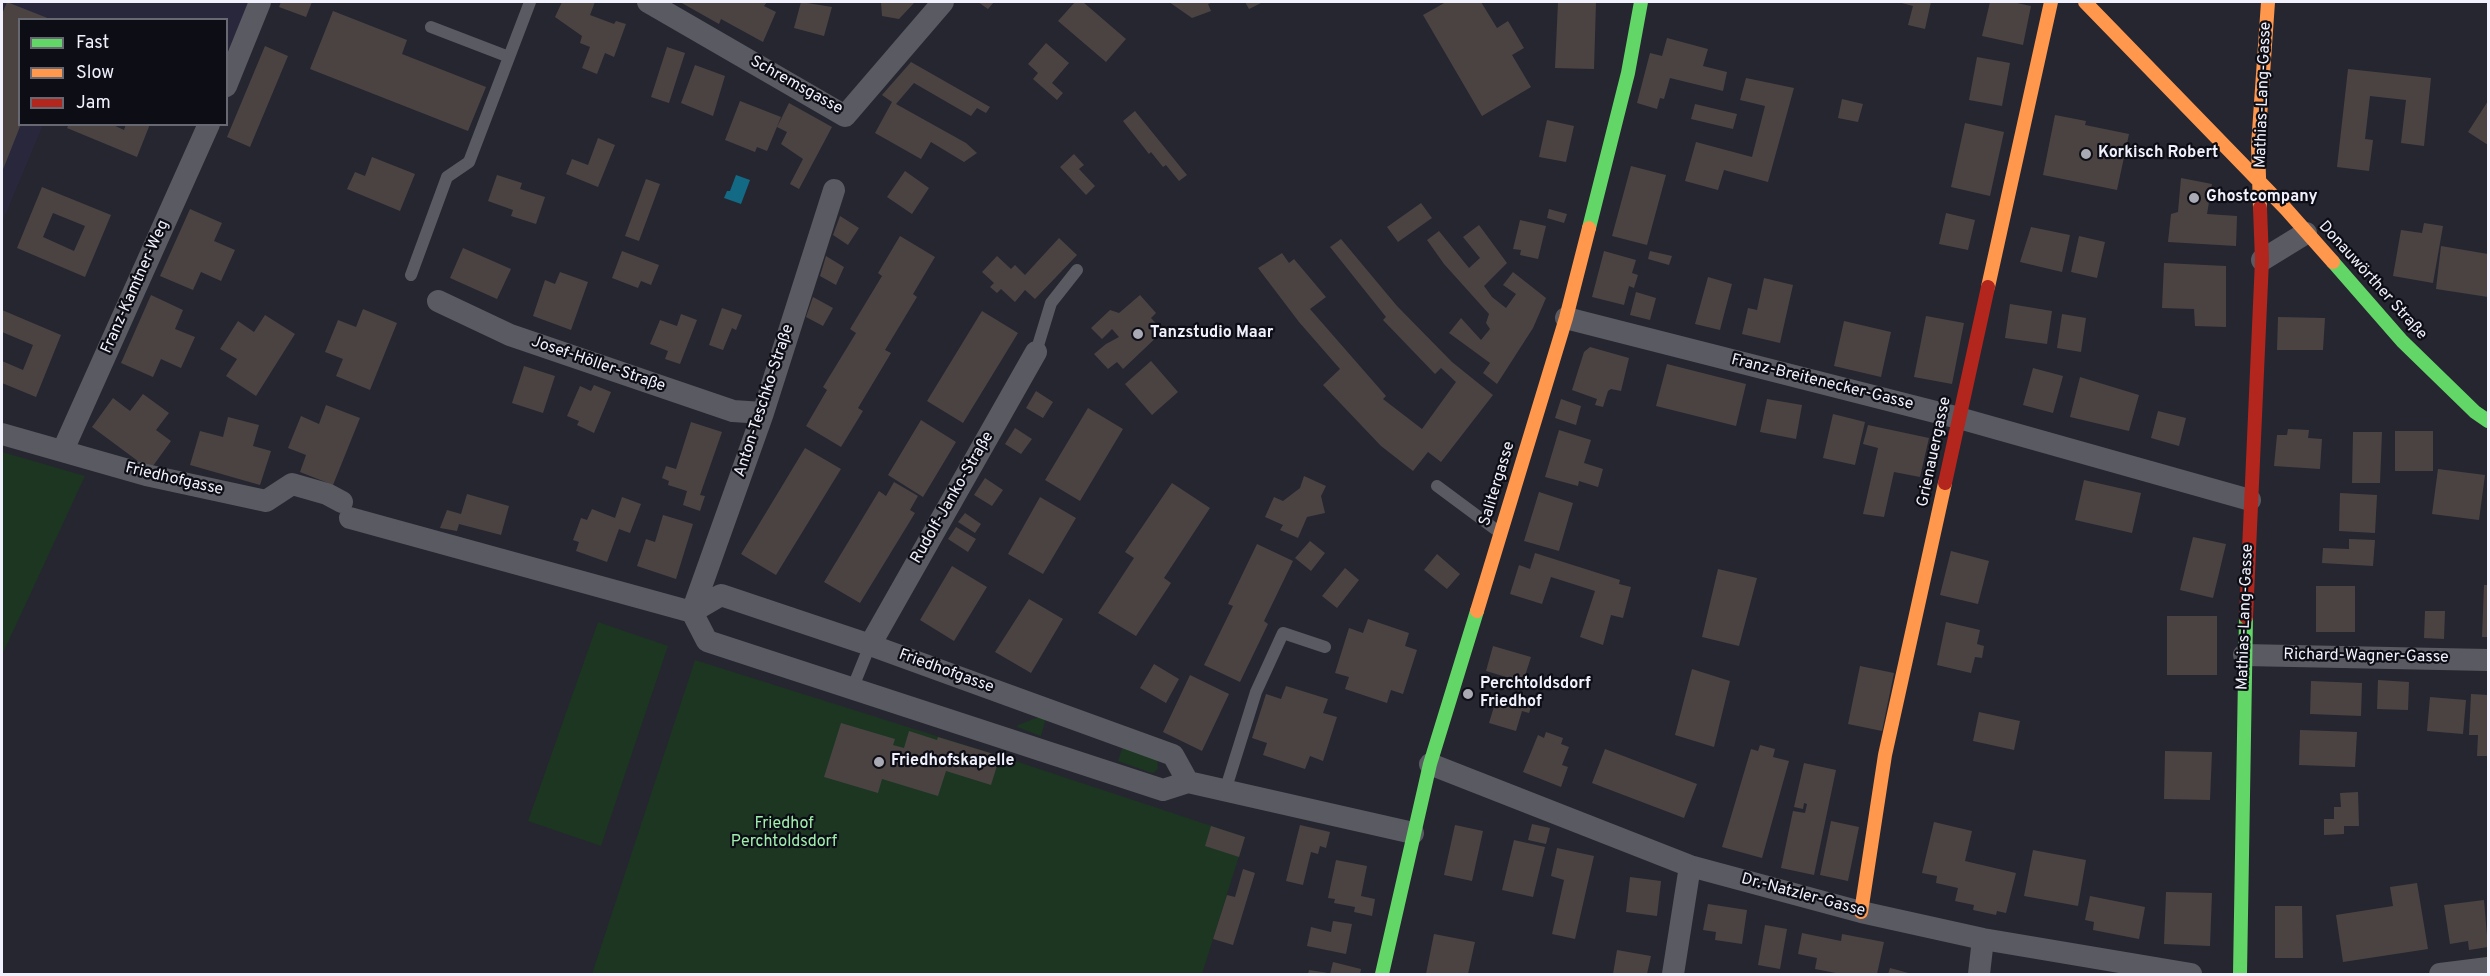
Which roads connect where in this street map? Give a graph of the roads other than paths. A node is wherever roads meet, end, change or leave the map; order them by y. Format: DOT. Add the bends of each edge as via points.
graph roads {
  1 [pos="260,2"];
  2 [pos="530,2"];
  3 [pos="648,2"];
  4 [pos="943,2"];
  5 [pos="1641,2"];
  6 [pos="2051,2"];
  7 [pos="2085,2"];
  8 [pos="2268,2"];
  9 [pos="431,27"];
  10 [pos="509,57"];
  11 [pos="228,81"];
  12 [pos="208,126"];
  13 [pos="2261,186"];
  14 [pos="834,190"];
  15 [pos="2306,233"];
  16 [pos="2262,260"];
  17 [pos="1077,270"];
  18 [pos="411,275"];
  19 [pos="438,301"];
  20 [pos="1566,318"];
  21 [pos="1036,352"];
  22 [pos="763,413"];
  23 [pos="1959,418"];
  24 [pos="2488,421"];
  25 [pos="2,434"];
  26 [pos="63,450"];
  27 [pos="1437,486"];
  28 [pos="2250,500"];
  29 [pos="1501,533"];
  30 [pos="692,612"];
  31 [pos="870,645"];
  32 [pos="1325,647"];
  33 [pos="2244,655"];
  34 [pos="2488,660"];
  35 [pos="853,687"];
  36 [pos="1430,764"];
  37 [pos="1188,782"];
  38 [pos="1225,791"];
  39 [pos="1413,833"];
  40 [pos="1690,866"];
  41 [pos="1861,912"];
  42 [pos="1983,939"];
  43 [pos="2488,968"];
  44 [pos="1382,975"];
  45 [pos="1673,975"];
  46 [pos="1979,975"];
  47 [pos="2191,975"];
  48 [pos="2240,975"];
  49 [pos="2440,975"];
  1 -- 11 [label="street"];
  2 -- 10 [label="lane"];
  3 -- 4 [label="street, Schremsgasse" via="845,116"];
  5 -- 20 [label="street, Salitergasse" via="1628,73"];
  6 -- 23 [label="street, Grienauergasse"];
  7 -- 13 [label="street, Donauwörther Straße"];
  8 -- 13 [label="street, Mathias-Lang-Gasse" via="2258,146"];
  9 -- 10 [label="lane"];
  10 -- 18 [label="lane" via="469,162 447,177"];
  12 -- 26 [label="street, Franz-Kamtner-Weg"];
  13 -- 15 [label="street, Donauwörther Straße"];
  13 -- 16 [label="street, Mathias-Lang-Gasse"];
  14 -- 22 [label="street, Anton-Teschko-Straße"];
  15 -- 16 [label="street"];
  15 -- 24 [label="street, Donauwörther Straße" via="2402,341"];
  16 -- 28 [label="street, Mathias-Lang-Gasse"];
  17 -- 21 [label="lane" via="1051,303"];
  19 -- 22 [label="street, Josef-Höller-Straße" via="510,335 733,411"];
  20 -- 23 [label="street, Franz-Breitenecker-Gasse"];
  20 -- 29 [label="street, Salitergasse"];
  21 -- 31 [label="street, Rudolf-Janko-Straße"];
  22 -- 30 [label="street, Anton-Teschko-Straße"];
  23 -- 28 [label="street, Franz-Breitenecker-Gasse"];
  23 -- 41 [label="street, Grienauergasse" via="1886,755"];
  25 -- 26 [label="street, Friedhofgasse"];
  26 -- 30 [label="street, Friedhofgasse" via="146,475 266,501 292,484 327,494 346,510"];
  27 -- 29 [label="lane"];
  28 -- 33 [label="street, Mathias-Lang-Gasse"];
  29 -- 36 [label="street, Salitergasse"];
  30 -- 31 [label="street, Friedhofgasse" via="721,595"];
  30 -- 35 [label="street" via="707,641"];
  31 -- 35 [label="lane"];
  31 -- 37 [label="street, Friedhofgasse" via="1173,755"];
  32 -- 38 [label="lane" via="1283,633 1256,692"];
  33 -- 34 [label="street, Richard-Wagner-Gasse"];
  33 -- 48 [label="street, Mathias-Lang-Gasse"];
  35 -- 37 [label="street" via="1163,790"];
  36 -- 39 [label="street, Salitergasse"];
  36 -- 40 [label="street, Dr.-Natzler-Gasse"];
  37 -- 38 [label="street"];
  38 -- 39 [label="street"];
  39 -- 44 [label="street, Salitergasse"];
  40 -- 41 [label="street, Dr.-Natzler-Gasse"];
  40 -- 45 [label="street"];
  41 -- 42 [label="street, Dr.-Natzler-Gasse"];
  42 -- 46 [label="street"];
  42 -- 47 [label="street, Dr.-Natzler-Gasse"];
  43 -- 49 [label="street"];
}
